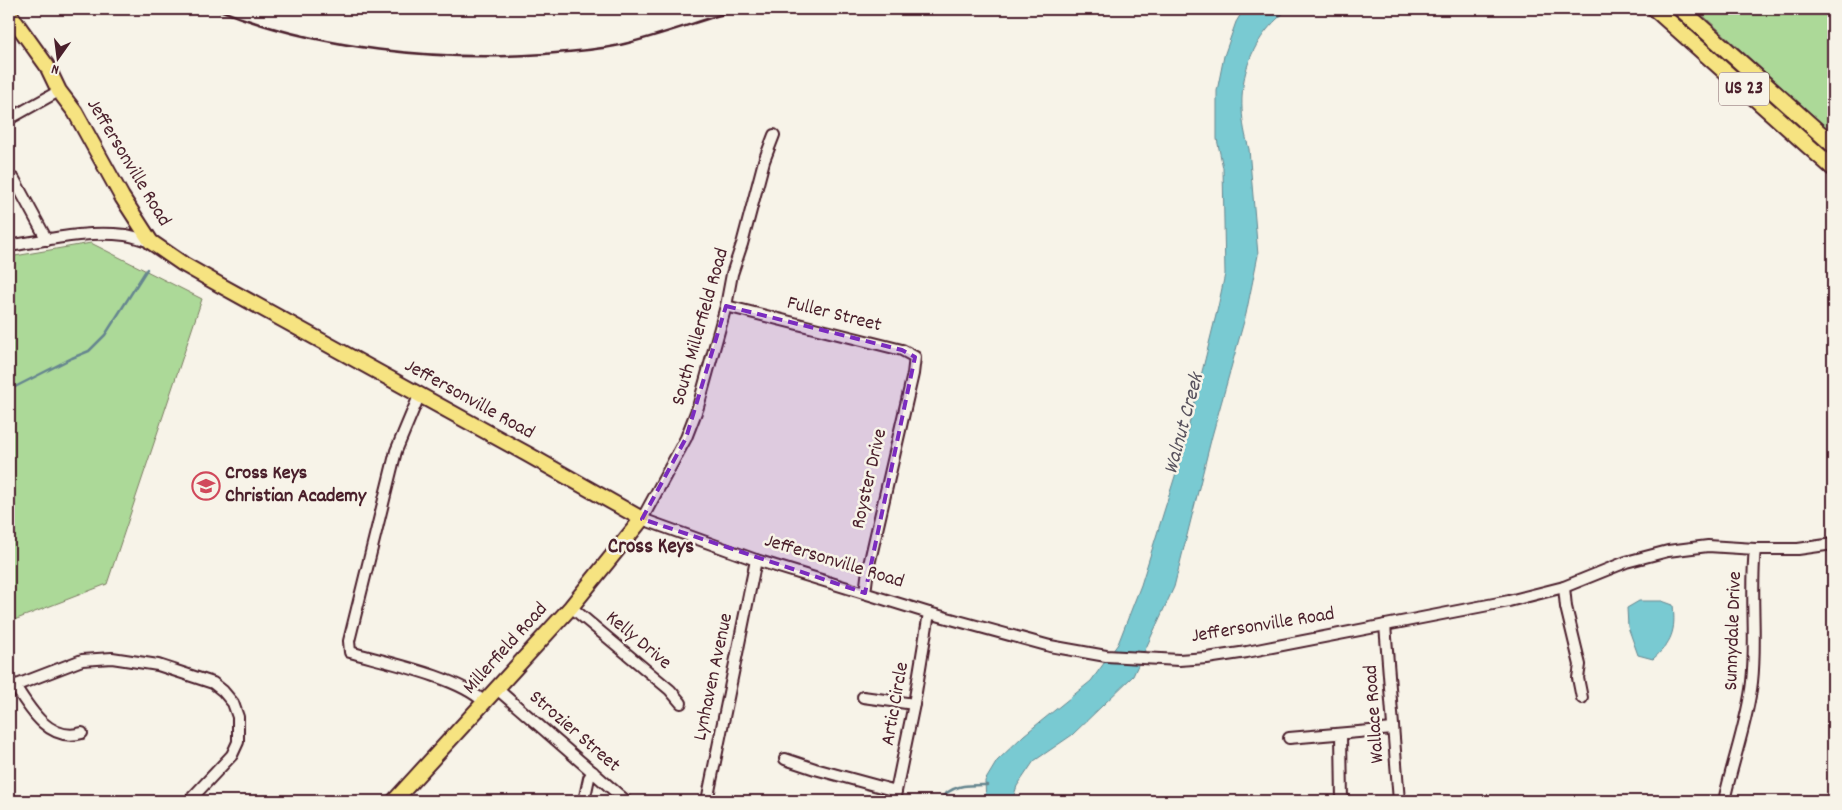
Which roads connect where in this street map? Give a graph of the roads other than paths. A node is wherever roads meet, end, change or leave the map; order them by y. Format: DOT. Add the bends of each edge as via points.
graph roads {
  1 [pos="1655,9"];
  2 [pos="1681,9"];
  3 [pos="9,13"];
  4 [pos="59,91"];
  5 [pos="9,119"];
  6 [pos="774,135"];
  7 [pos="1833,145"];
  8 [pos="1833,168"];
  9 [pos="14,180"];
  10 [pos="47,240"];
  11 [pos="151,242"];
  12 [pos="9,246"];
  13 [pos="726,306"];
  14 [pos="913,374"];
  15 [pos="419,396"];
  16 [pos="642,519"];
  17 [pos="1833,544"];
  18 [pos="1755,549"];
  19 [pos="756,560"];
  20 [pos="1564,587"];
  21 [pos="865,593"];
  22 [pos="570,607"];
  23 [pos="929,613"];
  24 [pos="1385,625"];
  25 [pos="12,686"];
  26 [pos="497,689"];
  27 [pos="863,697"];
  28 [pos="1582,698"];
  29 [pos="484,702"];
  30 [pos="681,703"];
  31 [pos="914,704"];
  32 [pos="1393,729"];
  33 [pos="82,733"];
  34 [pos="1341,734"];
  35 [pos="1289,738"];
  36 [pos="786,759"];
  37 [pos="593,772"];
  38 [pos="895,796"];
  39 [pos="189,801"];
  40 [pos="394,801"];
  41 [pos="584,801"];
  42 [pos="626,801"];
  43 [pos="707,801"];
  44 [pos="1342,801"];
  45 [pos="1399,801"];
  46 [pos="1724,801"];
  1 -- 8 [label="highway, US 23"];
  2 -- 7 [label="highway, US 23"];
  3 -- 4 [label="main road, Jeffersonville Road" via="47,66"];
  4 -- 5 [label="street"];
  4 -- 11 [label="main road, Jeffersonville Road" via="75,112"];
  6 -- 13 [label="street, South Millerfield Road" via="732,274"];
  9 -- 10 [label="street"];
  10 -- 11 [label="street" via="104,233"];
  10 -- 12 [label="street"];
  11 -- 15 [label="main road, Jeffersonville Road" via="190,268"];
  13 -- 14 [label="street, Fuller Street" via="908,352 915,357"];
  13 -- 16 [label="street, South Millerfield Road" via="686,438"];
  14 -- 21 [label="street, Royster Drive"];
  15 -- 16 [label="main road, Jeffersonville Road"];
  15 -- 29 [label="street" via="396,451 383,499 350,652 426,673 464,689"];
  16 -- 19 [label="street, Jeffersonville Road"];
  16 -- 22 [label="main road, Millerfield Road"];
  17 -- 18 [label="street, Jeffersonville Road" via="1798,549"];
  18 -- 20 [label="street, Jeffersonville Road" via="1708,546 1668,551 1626,562"];
  18 -- 46 [label="street, Sunnydale Drive" via="1752,684"];
  19 -- 21 [label="street, Jeffersonville Road"];
  19 -- 43 [label="street, Lynhaven Avenue"];
  20 -- 24 [label="street, Jeffersonville Road"];
  20 -- 28 [label="street" via="1580,665 1578,678"];
  21 -- 23 [label="street, Jeffersonville Road"];
  22 -- 26 [label="main road, Millerfield Road"];
  22 -- 30 [label="street, Kelly Drive" via="670,690"];
  23 -- 24 [label="street, Jeffersonville Road" via="1060,648 1106,656 1173,660 1247,652"];
  23 -- 31 [label="street, Artic Circle"];
  24 -- 32 [label="street, Wallace Road"];
  25 -- 33 [label="street" via="43,723 53,730 63,734"];
  25 -- 39 [label="street" via="82,660 112,658 158,665 213,683 233,703 238,717 238,742 232,755"];
  26 -- 29 [label="main road, Millerfield Road"];
  26 -- 37 [label="street, Strozier Street"];
  27 -- 31 [label="street"];
  29 -- 40 [label="main road, Millerfield Road"];
  31 -- 38 [label="street, Artic Circle"];
  32 -- 34 [label="street"];
  32 -- 45 [label="street, Wallace Road"];
  34 -- 35 [label="street"];
  34 -- 44 [label="street"];
  36 -- 38 [label="street"];
  37 -- 41 [label="street"];
  37 -- 42 [label="street, Strozier Street"];
}
